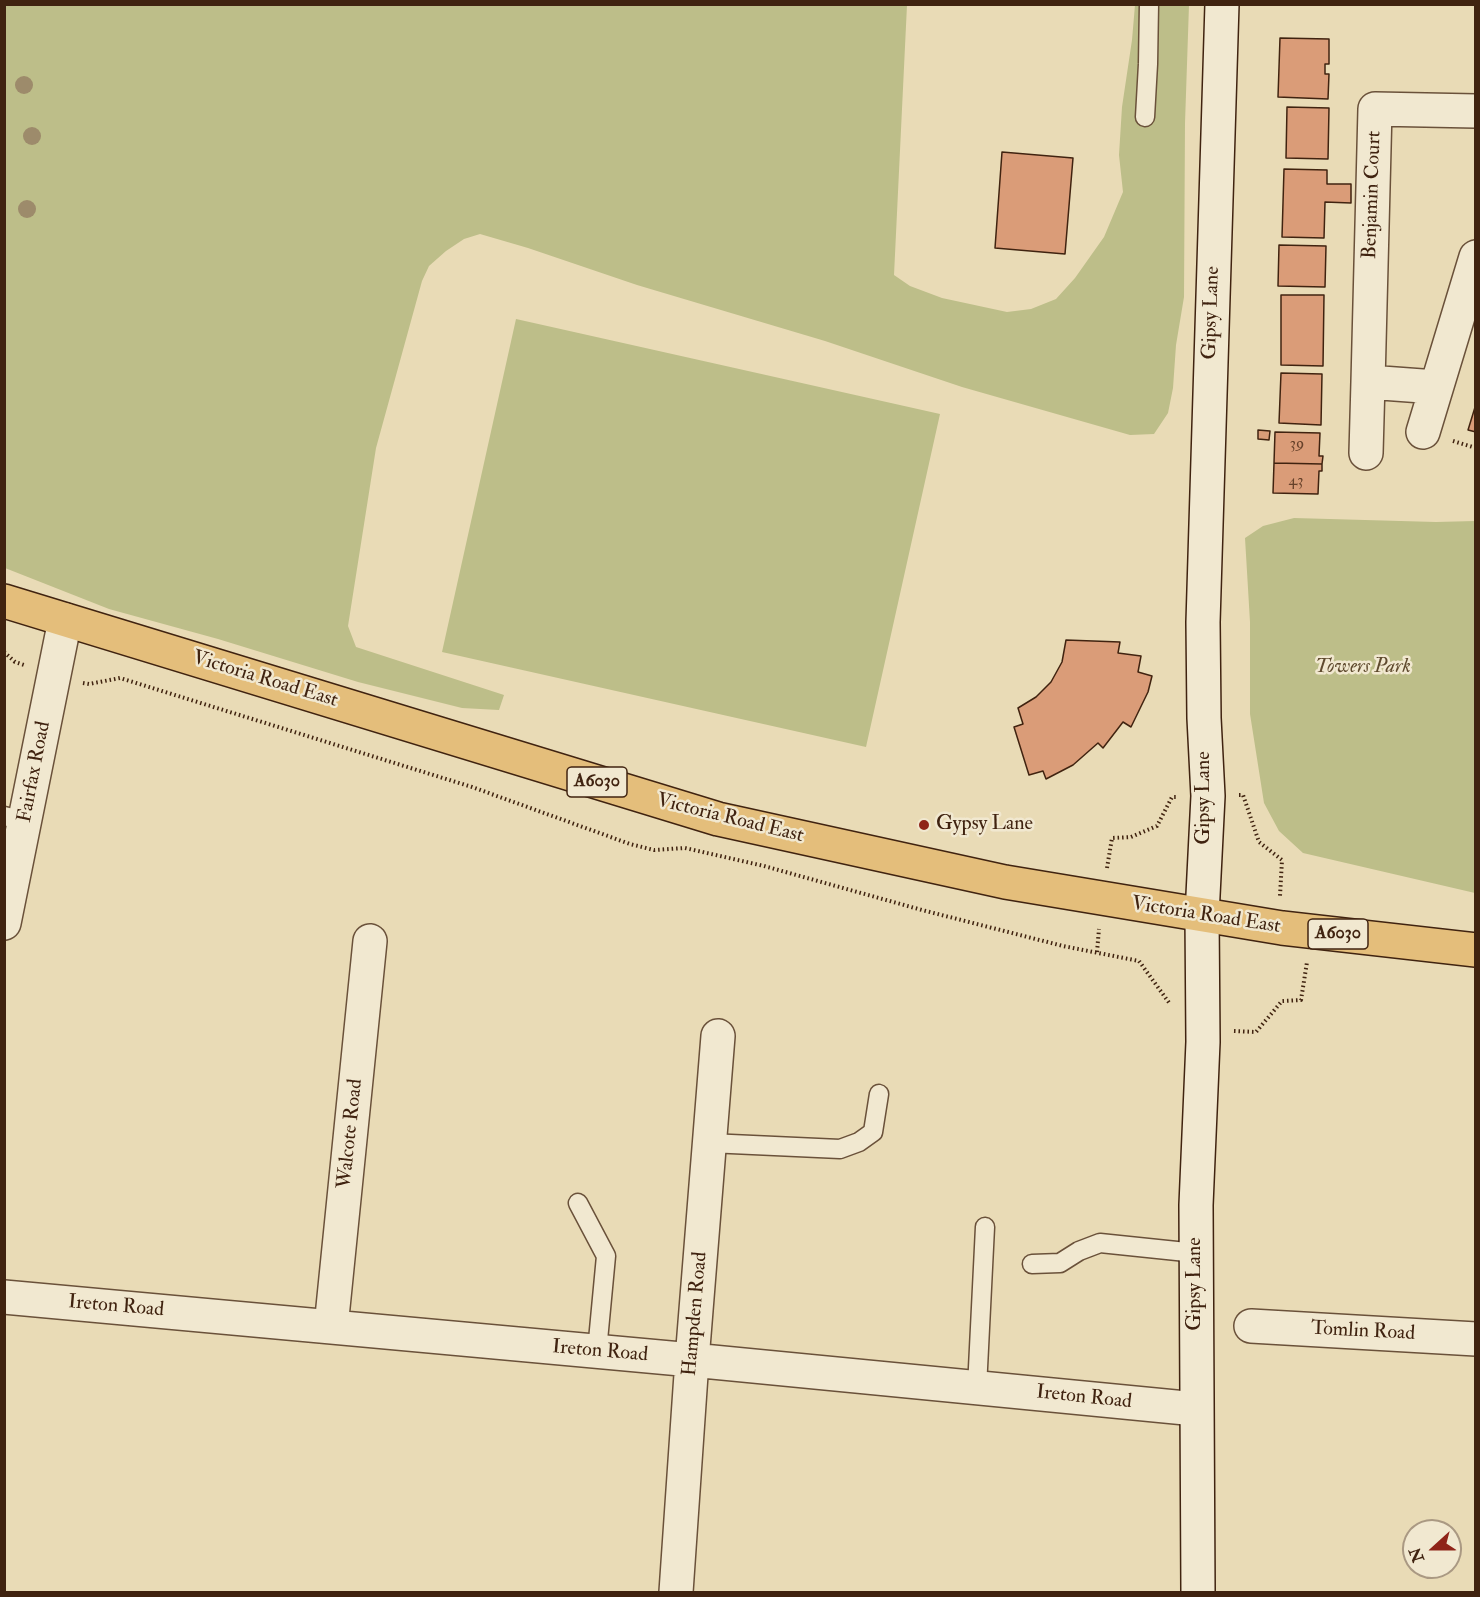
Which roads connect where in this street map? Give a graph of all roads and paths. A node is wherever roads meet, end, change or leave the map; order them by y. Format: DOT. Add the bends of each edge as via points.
graph roads {
  1 [pos="1149,4"];
  2 [pos="1222,4"];
  3 [pos="1476,111"];
  4 [pos="1145,117"];
  5 [pos="1476,257"];
  6 [pos="1368,382"];
  7 [pos="1436,387"];
  8 [pos="1423,432"];
  9 [pos="1366,453"];
  10 [pos="4,601"];
  11 [pos="65,620"];
  12 [pos="4,652"];
  13 [pos="54,675"];
  14 [pos="1208,796"];
  15 [pos="15,819"];
  16 [pos="1103,899"];
  17 [pos="1280,901"];
  18 [pos="1202,915"];
  19 [pos="4,923"];
  20 [pos="1311,931"];
  21 [pos="370,940"];
  22 [pos="1476,950"];
  23 [pos="1097,952"];
  24 [pos="1203,1030"];
  25 [pos="718,1036"];
  26 [pos="879,1094"];
  27 [pos="709,1143"];
  28 [pos="578,1203"];
  29 [pos="985,1227"];
  30 [pos="1196,1253"];
  31 [pos="1032,1264"];
  32 [pos="4,1297"];
  33 [pos="1251,1326"];
  34 [pos="331,1327"];
  35 [pos="1476,1339"];
  36 [pos="597,1351"];
  37 [pos="692,1360"];
  38 [pos="976,1388"];
  39 [pos="1196,1409"];
  40 [pos="676,1593"];
  41 [pos="1198,1593"];
  1 -- 4 [label="lane"];
  2 -- 14 [label="street, Gipsy Lane" via="1203,622"];
  3 -- 6 [label="street, Benjamin Court" via="1375,109"];
  5 -- 7 [label="street"];
  6 -- 7 [label="street"];
  6 -- 9 [label="street, Benjamin Court"];
  7 -- 8 [label="street"];
  10 -- 11 [label="highway, Victoria Road East / A6030"];
  11 -- 13 [label="street, Fairfax Road"];
  11 -- 16 [label="highway, Victoria Road East / A6030" via="718,819 1005,882"];
  12 -- 13 [label="path" via="15,662"];
  13 -- 15 [label="street, Fairfax Road"];
  13 -- 23 [label="path" via="89,684 120,678 472,787 630,844 654,850 684,848 764,866 922,910"];
  14 -- 16 [label="path" via="1172,797 1157,826 1131,837 1112,838"];
  14 -- 17 [label="path" via="1243,795 1260,842 1282,860"];
  14 -- 18 [label="street, Gipsy Lane"];
  15 -- 19 [label="street, Fairfax Road"];
  16 -- 18 [label="highway, Victoria Road East / A6030"];
  16 -- 23 [label="path"];
  18 -- 20 [label="highway, Victoria Road East / A6030"];
  18 -- 24 [label="street, Gipsy Lane"];
  20 -- 22 [label="highway, Victoria Road East / A6030"];
  20 -- 24 [label="path" via="1301,1000 1282,1001 1256,1032"];
  21 -- 34 [label="street, Walcote Road"];
  23 -- 24 [label="path" via="1139,961 1167,1001"];
  24 -- 30 [label="street, Gipsy Lane"];
  25 -- 27 [label="street, Hampden Road"];
  26 -- 27 [label="lane" via="873,1132 840,1149"];
  27 -- 37 [label="street, Hampden Road"];
  28 -- 36 [label="lane" via="606,1256"];
  29 -- 38 [label="lane"];
  30 -- 31 [label="lane" via="1100,1243 1060,1263"];
  30 -- 39 [label="street, Gipsy Lane"];
  32 -- 34 [label="street, Ireton Road"];
  33 -- 35 [label="street, Tomlin Road"];
  34 -- 36 [label="street, Ireton Road"];
  36 -- 37 [label="street, Ireton Road"];
  37 -- 38 [label="street, Ireton Road"];
  37 -- 40 [label="street, Hampden Road"];
  38 -- 39 [label="street, Ireton Road"];
  39 -- 41 [label="street, Gipsy Lane"];
}
